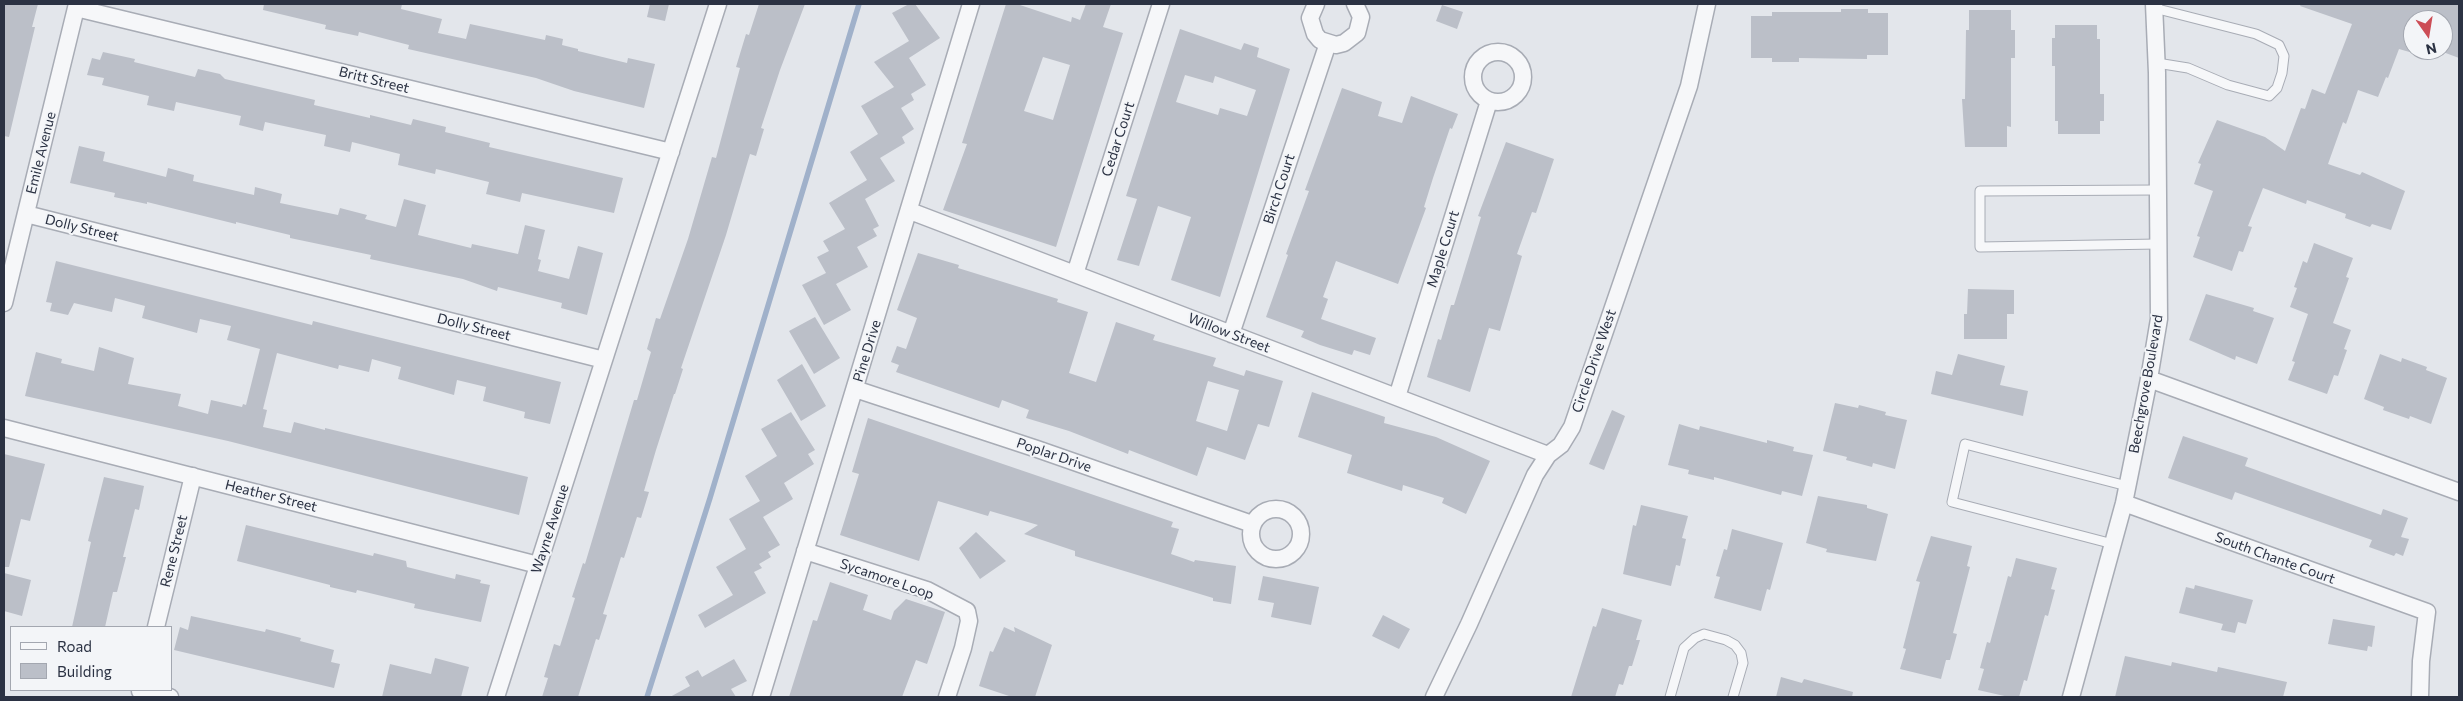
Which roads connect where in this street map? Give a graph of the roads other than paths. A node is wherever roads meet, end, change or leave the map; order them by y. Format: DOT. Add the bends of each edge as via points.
graph roads {
  1 [pos="718,4"];
  2 [pos="971,4"];
  3 [pos="1161,4"];
  4 [pos="1316,4"];
  5 [pos="1355,4"];
  6 [pos="1706,4"];
  7 [pos="77,6"];
  8 [pos="2154,6"];
  9 [pos="1328,44"];
  10 [pos="2157,63"];
  11 [pos="1489,101"];
  12 [pos="671,152"];
  13 [pos="2157,190"];
  14 [pos="910,211"];
  15 [pos="26,214"];
  16 [pos="2158,244"];
  17 [pos="1075,274"];
  18 [pos="4,302"];
  19 [pos="1231,334"];
  20 [pos="604,360"];
  21 [pos="2149,380"];
  22 [pos="855,389"];
  23 [pos="1397,396"];
  24 [pos="4,428"];
  25 [pos="1548,455"];
  26 [pos="193,476"];
  27 [pos="2128,486"];
  28 [pos="2459,492"];
  29 [pos="2124,503"];
  30 [pos="1252,524"];
  31 [pos="2113,544"];
  32 [pos="805,551"];
  33 [pos="538,565"];
  34 [pos="156,626"];
  35 [pos="140,693"];
  36 [pos="170,697"];
  37 [pos="496,697"];
  38 [pos="761,697"];
  39 [pos="947,697"];
  40 [pos="1434,697"];
  41 [pos="1670,697"];
  42 [pos="1733,697"];
  43 [pos="2071,697"];
  44 [pos="2420,697"];
  1 -- 12 [label="street"];
  2 -- 14 [label="street, Pine Drive"];
  3 -- 17 [label="street, Cedar Court"];
  4 -- 9 [label="street" via="1310,18 1311,26 1315,34"];
  5 -- 9 [label="street" via="1361,17 1357,33 1344,44"];
  6 -- 25 [label="street, Circle Drive West" via="1688,86 1572,427 1561,445"];
  7 -- 12 [label="street, Britt Street"];
  7 -- 15 [label="street, Emile Avenue"];
  8 -- 10 [label="street, Beechgrove Boulevard"];
  8 -- 10 [label="lane" via="2256,34 2279,45 2284,56 2277,88 2269,96 2228,85 2188,68"];
  9 -- 19 [label="street, Birch Court"];
  10 -- 13 [label="street, Beechgrove Boulevard"];
  11 -- 23 [label="street, Maple Court"];
  12 -- 20 [label="street"];
  13 -- 16 [label="street, Beechgrove Boulevard"];
  13 -- 16 [label="lane" via="1980,191 1980,247"];
  14 -- 17 [label="street, Willow Street"];
  14 -- 22 [label="street, Pine Drive"];
  15 -- 18 [label="street, Emile Avenue"];
  15 -- 20 [label="street, Dolly Street"];
  16 -- 21 [label="street, Beechgrove Boulevard" via="2159,319"];
  17 -- 19 [label="street, Willow Street"];
  19 -- 23 [label="street, Willow Street"];
  20 -- 33 [label="street, Wayne Avenue"];
  21 -- 27 [label="street, Beechgrove Boulevard"];
  21 -- 28 [label="street"];
  22 -- 30 [label="street, Poplar Drive"];
  22 -- 32 [label="street, Pine Drive"];
  23 -- 25 [label="street, Willow Street"];
  24 -- 26 [label="street, Heather Street"];
  25 -- 40 [label="street, Circle Drive West" via="1535,475"];
  26 -- 33 [label="street, Heather Street"];
  26 -- 34 [label="street, Rene Street"];
  27 -- 29 [label="street, Beechgrove Boulevard"];
  27 -- 31 [label="lane" via="1965,444 1952,502"];
  29 -- 31 [label="street, Beechgrove Boulevard"];
  29 -- 44 [label="street, South Chante Court" via="2427,612"];
  31 -- 43 [label="street, Beechgrove Boulevard"];
  32 -- 38 [label="street, Pine Drive"];
  32 -- 39 [label="street, Sycamore Loop" via="927,590 967,611 969,621 963,648"];
  33 -- 37 [label="street, Wayne Avenue"];
  35 -- 36 [label="street"];
  41 -- 42 [label="lane" via="1684,648 1704,634 1726,640 1741,653 1743,663"];
}
